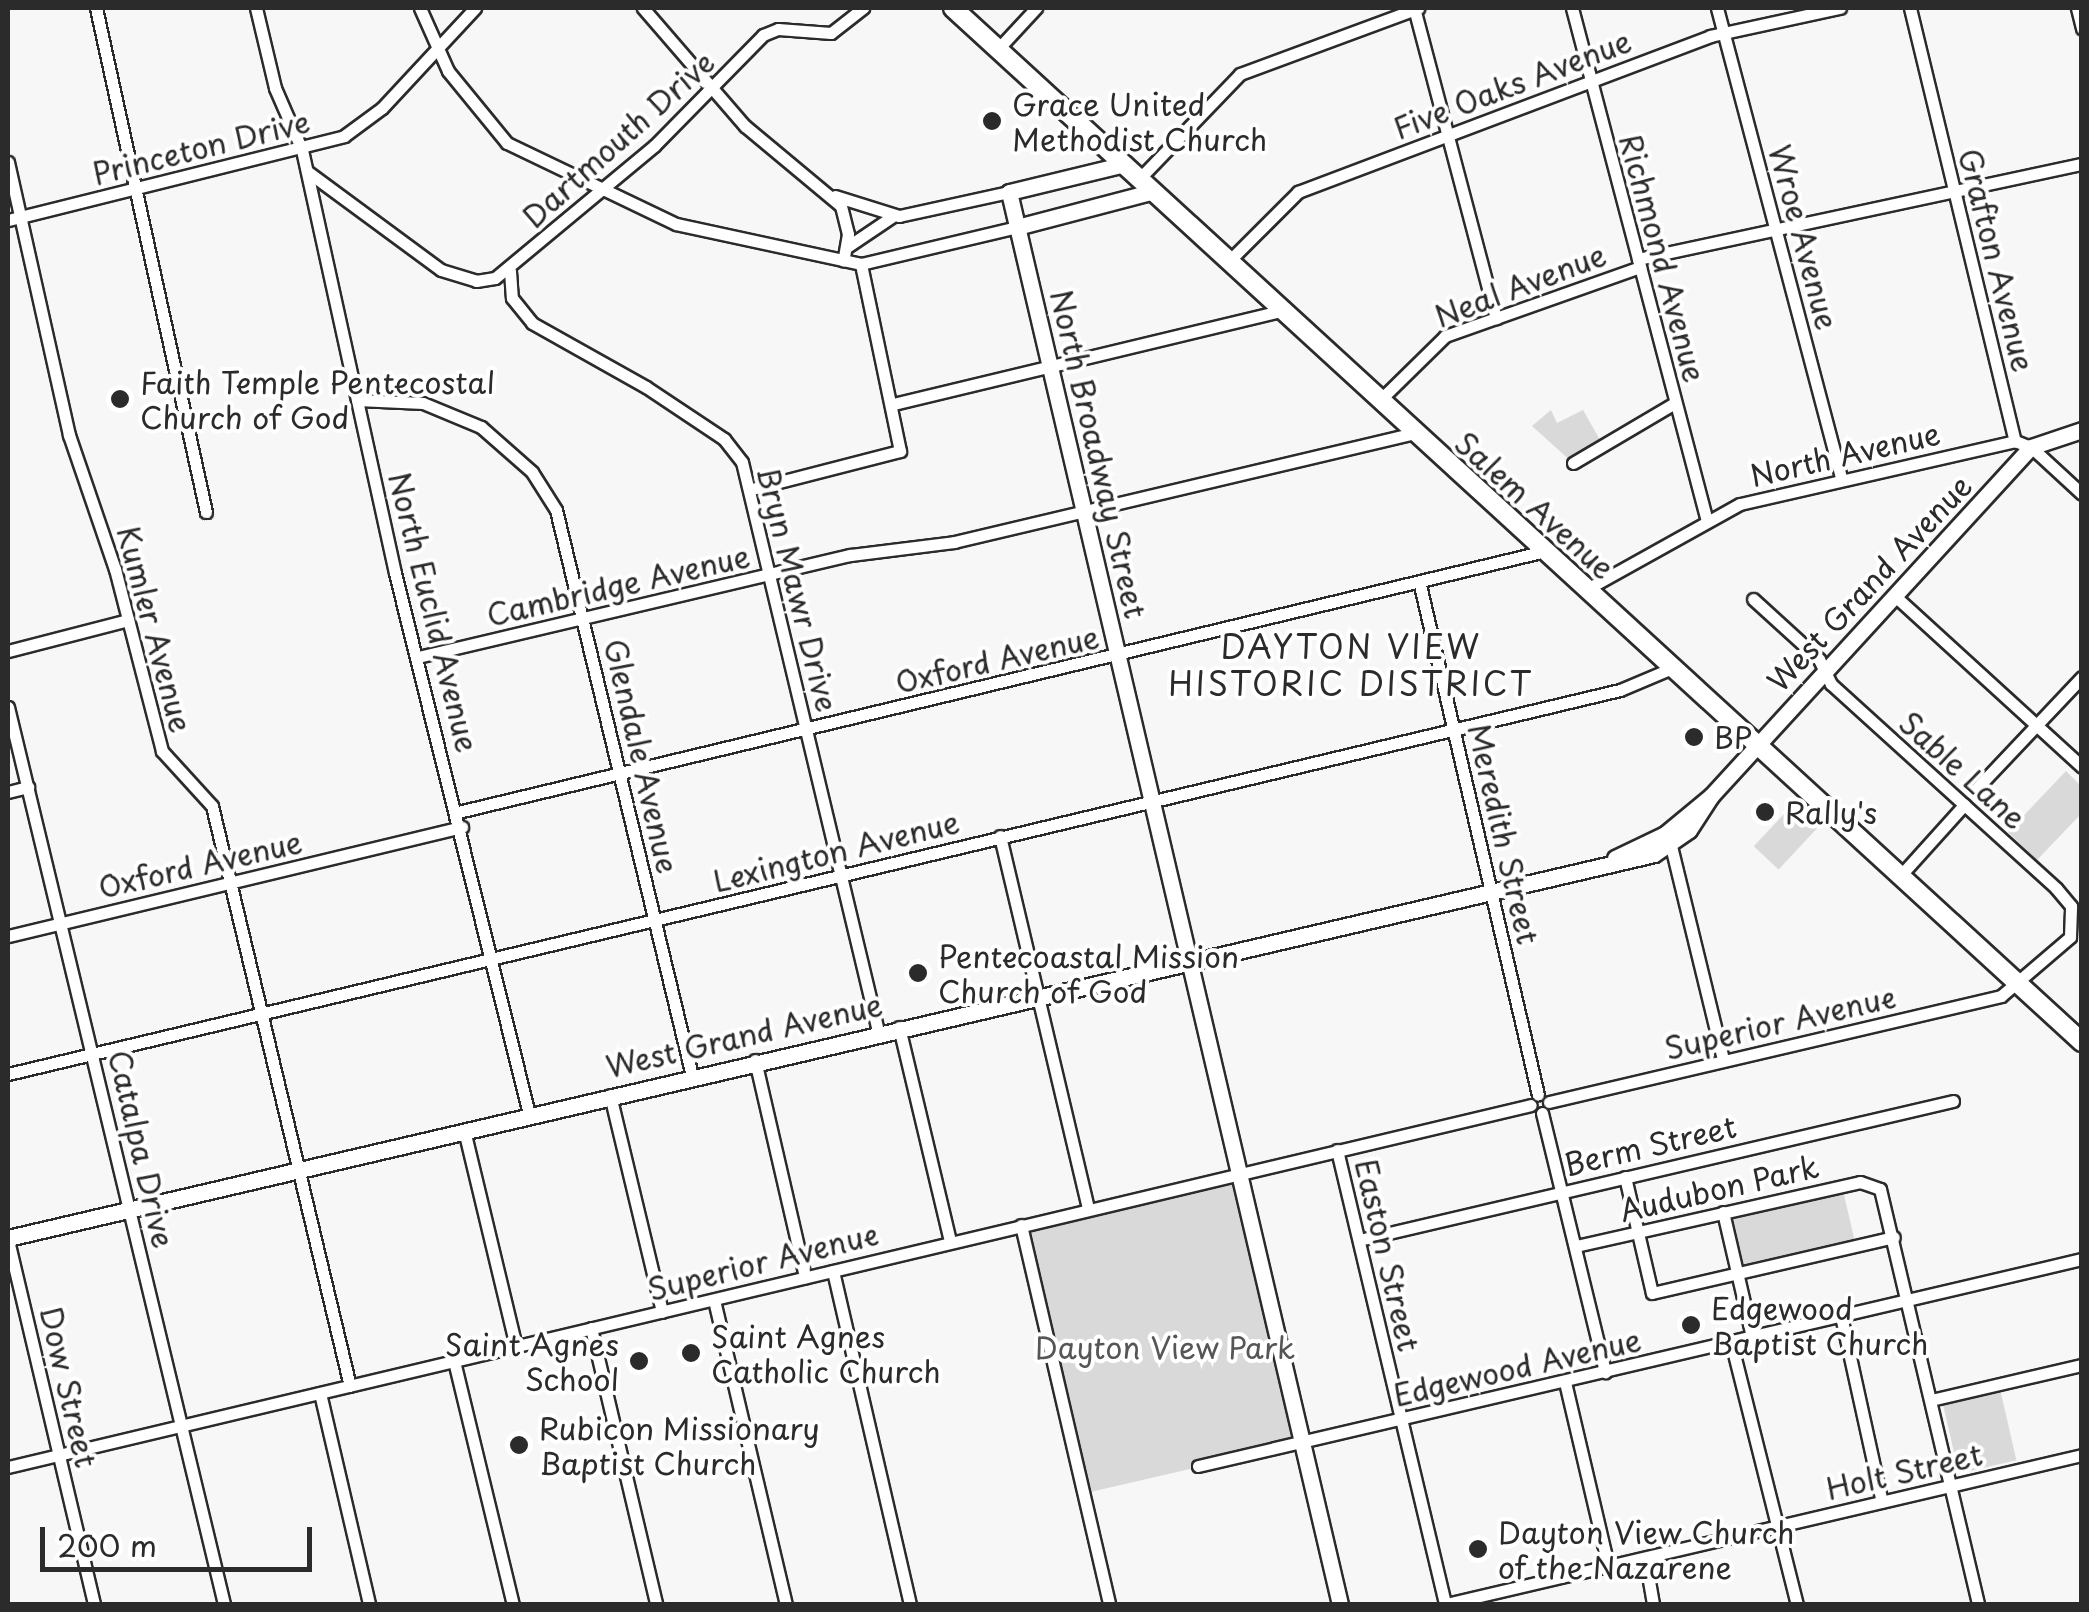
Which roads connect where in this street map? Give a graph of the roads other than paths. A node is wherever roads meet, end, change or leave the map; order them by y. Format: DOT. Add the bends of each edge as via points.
graph roads {
  1 [pos="96,8"];
  2 [pos="256,8"];
  3 [pos="420,8"];
  4 [pos="476,8"];
  5 [pos="644,8"];
  6 [pos="863,8"];
  7 [pos="953,8"];
  8 [pos="1036,8"];
  9 [pos="1415,8"];
  10 [pos="1572,8"];
  11 [pos="1718,8"];
  12 [pos="1840,8"];
  13 [pos="1910,8"];
  14 [pos="2076,8"];
  15 [pos="2082,28"];
  16 [pos="1724,33"];
  17 [pos="998,49"];
  18 [pos="437,50"];
  19 [pos="1590,81"];
  20 [pos="714,91"];
  21 [pos="1448,135"];
  22 [pos="1098,141"];
  23 [pos="302,150"];
  24 [pos="8,162"];
  25 [pos="1124,164"];
  26 [pos="2082,164"];
  27 [pos="307,172"];
  28 [pos="1088,173"];
  29 [pos="1147,185"];
  30 [pos="138,189"];
  31 [pos="1955,191"];
  32 [pos="600,192"];
  33 [pos="1009,192"];
  34 [pos="831,195"];
  35 [pos="893,216"];
  36 [pos="14,218"];
  37 [pos="1017,227"];
  38 [pos="1776,230"];
  39 [pos="845,254"];
  40 [pos="1229,261"];
  41 [pos="1639,263"];
  42 [pos="860,264"];
  43 [pos="510,271"];
  44 [pos="1284,310"];
  45 [pos="1496,318"];
  46 [pos="1051,366"];
  47 [pos="1381,399"];
  48 [pos="357,400"];
  49 [pos="1676,403"];
  50 [pos="893,404"];
  51 [pos="2082,430"];
  52 [pos="1415,433"];
  53 [pos="2023,444"];
  54 [pos="1573,464"];
  55 [pos="1842,480"];
  56 [pos="752,489"];
  57 [pos="2082,494"];
  58 [pos="1084,511"];
  59 [pos="206,512"];
  60 [pos="1707,521"];
  61 [pos="1545,551"];
  62 [pos="772,574"];
  63 [pos="1420,586"];
  64 [pos="1586,589"];
  65 [pos="1896,597"];
  66 [pos="1753,599"];
  67 [pos="585,618"];
  68 [pos="128,620"];
  69 [pos="8,651"];
  70 [pos="418,657"];
  71 [pos="1118,657"];
  72 [pos="1672,668"];
  73 [pos="1824,671"];
  74 [pos="2082,677"];
  75 [pos="8,707"];
  76 [pos="2037,726"];
  77 [pos="808,730"];
  78 [pos="1453,730"];
  79 [pos="1758,746"];
  80 [pos="2082,767"];
  81 [pos="621,773"];
  82 [pos="28,787"];
  83 [pos="1976,790"];
  84 [pos="8,792"];
  85 [pos="1712,796"];
  86 [pos="1152,800"];
  87 [pos="1964,805"];
  88 [pos="458,812"];
  89 [pos="462,827"];
  90 [pos="1000,836"];
  91 [pos="1672,846"];
  92 [pos="1611,860"];
  93 [pos="842,876"];
  94 [pos="1900,876"];
  95 [pos="231,882"];
  96 [pos="1491,889"];
  97 [pos="655,920"];
  98 [pos="63,922"];
  99 [pos="8,936"];
  100 [pos="493,958"];
  101 [pos="1189,959"];
  102 [pos="2020,985"];
  103 [pos="1037,994"];
  104 [pos="262,1013"];
  105 [pos="899,1027"];
  106 [pos="878,1032"];
  107 [pos="2082,1042"];
  108 [pos="94,1054"];
  109 [pos="754,1060"];
  110 [pos="1723,1060"];
  111 [pos="8,1074"];
  112 [pos="692,1076"];
  113 [pos="610,1095"];
  114 [pos="1953,1101"];
  115 [pos="1540,1104"];
  116 [pos="529,1114"];
  117 [pos="464,1130"];
  118 [pos="1337,1150"];
  119 [pos="298,1168"];
  120 [pos="1241,1174"];
  121 [pos="1625,1177"];
  122 [pos="1562,1192"];
  123 [pos="1088,1208"];
  124 [pos="130,1209"];
  125 [pos="1724,1212"];
  126 [pos="1021,1225"];
  127 [pos="1638,1233"];
  128 [pos="1894,1237"];
  129 [pos="8,1239"];
  130 [pos="1359,1240"];
  131 [pos="950,1241"];
  132 [pos="1576,1246"];
  133 [pos="2082,1259"];
  134 [pos="833,1270"];
  135 [pos="1738,1273"];
  136 [pos="804,1277"];
  137 [pos="714,1300"];
  138 [pos="1908,1300"];
  139 [pos="662,1312"];
  140 [pos="1841,1316"];
  141 [pos="591,1328"];
  142 [pos="1752,1337"];
  143 [pos="1731,1342"];
  144 [pos="516,1346"];
  145 [pos="454,1360"];
  146 [pos="2082,1365"];
  147 [pos="1605,1372"];
  148 [pos="1564,1382"];
  149 [pos="350,1386"];
  150 [pos="320,1393"];
  151 [pos="1931,1400"];
  152 [pos="1401,1420"];
  153 [pos="182,1426"];
  154 [pos="1301,1443"];
  155 [pos="60,1455"];
  156 [pos="2082,1455"];
  157 [pos="1198,1466"];
  158 [pos="8,1467"];
  159 [pos="1950,1486"];
  160 [pos="1882,1502"];
  161 [pos="1778,1526"];
  162 [pos="1645,1558"];
  163 [pos="1608,1566"];
  164 [pos="94,1604"];
  165 [pos="224,1604"];
  166 [pos="368,1604"];
  167 [pos="512,1604"];
  168 [pos="656,1604"];
  169 [pos="786,1604"];
  170 [pos="910,1604"];
  171 [pos="1109,1604"];
  172 [pos="1340,1604"];
  173 [pos="1445,1604"];
  174 [pos="1653,1604"];
  175 [pos="1798,1604"];
  176 [pos="1978,1604"];
  1 -- 30 [label="street"];
  2 -- 23 [label="street, North Euclid Avenue" via="275,88"];
  3 -- 18 [label="street"];
  4 -- 18 [label="street, Princeton Drive"];
  5 -- 20 [label="street"];
  6 -- 20 [label="street, Dartmouth Drive" via="831,33 771,30"];
  7 -- 17 [label="main road, Salem Avenue"];
  8 -- 17 [label="street"];
  9 -- 21 [label="street"];
  9 -- 29 [label="street" via="1240,74"];
  10 -- 19 [label="street, Richmond Avenue"];
  11 -- 16 [label="street, Wroe Avenue"];
  12 -- 16 [label="street, Five Oaks Avenue"];
  13 -- 31 [label="street, Grafton Avenue"];
  14 -- 15 [label="street"];
  16 -- 19 [label="street, Five Oaks Avenue"];
  16 -- 38 [label="street, Wroe Avenue"];
  17 -- 22 [label="main road, Salem Avenue"];
  18 -- 23 [label="street, Princeton Drive" via="370,119"];
  18 -- 32 [label="street" via="473,108 507,143"];
  19 -- 21 [label="street, Five Oaks Avenue"];
  19 -- 41 [label="street, Richmond Avenue"];
  20 -- 32 [label="street, Dartmouth Drive"];
  20 -- 34 [label="street" via="775,154"];
  21 -- 40 [label="street, Five Oaks Avenue" via="1298,192"];
  21 -- 45 [label="street"];
  22 -- 25 [label="main road, Salem Avenue"];
  22 -- 28 [label="street"];
  23 -- 27 [label="street, North Euclid Avenue"];
  23 -- 30 [label="street, Princeton Drive"];
  24 -- 36 [label="street, Kumler Avenue"];
  25 -- 28 [label="street"];
  25 -- 29 [label="main road, Salem Avenue"];
  26 -- 31 [label="street, Neal Avenue"];
  27 -- 43 [label="street" via="440,270 476,281"];
  27 -- 48 [label="street, North Euclid Avenue"];
  28 -- 33 [label="street"];
  29 -- 37 [label="street" via="1126,202"];
  29 -- 40 [label="main road, Salem Avenue"];
  30 -- 36 [label="street, Princeton Drive"];
  30 -- 59 [label="street"];
  31 -- 38 [label="street, Neal Avenue"];
  31 -- 53 [label="street, Grafton Avenue"];
  32 -- 39 [label="street" via="707,234"];
  32 -- 43 [label="street, Dartmouth Drive"];
  33 -- 35 [label="street"];
  33 -- 37 [label="street, North Broadway Street"];
  34 -- 35 [label="street"];
  34 -- 39 [label="street" via="846,221"];
  35 -- 39 [label="street"];
  36 -- 68 [label="street, Kumler Avenue" via="69,434"];
  37 -- 42 [label="street"];
  37 -- 46 [label="street, North Broadway Street"];
  38 -- 41 [label="street, Neal Avenue"];
  38 -- 55 [label="street, Wroe Avenue"];
  39 -- 42 [label="street"];
  40 -- 44 [label="main road, Salem Avenue"];
  41 -- 45 [label="street, Neal Avenue"];
  41 -- 49 [label="street, Richmond Avenue"];
  42 -- 50 [label="street"];
  43 -- 56 [label="street, Bryn Mawr Drive" via="512,298 532,323 718,435 736,453"];
  44 -- 46 [label="street"];
  44 -- 47 [label="main road, Salem Avenue"];
  45 -- 47 [label="street, Neal Avenue" via="1438,340"];
  46 -- 50 [label="street"];
  46 -- 58 [label="street, North Broadway Street"];
  47 -- 52 [label="main road, Salem Avenue"];
  48 -- 67 [label="street, Glendale Avenue" via="435,407 481,427 516,455 556,510"];
  48 -- 70 [label="street, North Euclid Avenue"];
  49 -- 54 [label="street"];
  49 -- 60 [label="street, Richmond Avenue"];
  50 -- 56 [label="street" via="902,443 894,455"];
  51 -- 53 [label="street, West Grand Avenue"];
  52 -- 58 [label="street, Cambridge Avenue"];
  52 -- 61 [label="main road, Salem Avenue"];
  53 -- 55 [label="street, North Avenue"];
  53 -- 57 [label="street"];
  53 -- 65 [label="street, West Grand Avenue"];
  55 -- 60 [label="street, North Avenue" via="1756,499"];
  56 -- 62 [label="street, Bryn Mawr Drive"];
  58 -- 62 [label="street, Cambridge Avenue"];
  58 -- 71 [label="street, North Broadway Street"];
  60 -- 64 [label="street, North Avenue"];
  61 -- 63 [label="street, Oxford Avenue"];
  61 -- 64 [label="main road, Salem Avenue"];
  62 -- 67 [label="street, Cambridge Avenue"];
  62 -- 77 [label="street, Bryn Mawr Drive"];
  63 -- 71 [label="street, Oxford Avenue"];
  63 -- 78 [label="street, Meredith Street"];
  64 -- 72 [label="main road, Salem Avenue"];
  65 -- 73 [label="street, West Grand Avenue"];
  65 -- 76 [label="street"];
  66 -- 73 [label="street, Sable Lane"];
  67 -- 70 [label="street, Cambridge Avenue"];
  67 -- 81 [label="street, Glendale Avenue"];
  68 -- 69 [label="street"];
  68 -- 95 [label="street, Kumler Avenue" via="164,756 208,798"];
  70 -- 88 [label="street, North Euclid Avenue"];
  71 -- 77 [label="street, Oxford Avenue"];
  71 -- 86 [label="street, North Broadway Street"];
  72 -- 78 [label="street, Lexington Avenue" via="1648,684"];
  72 -- 79 [label="main road, Salem Avenue"];
  73 -- 79 [label="street, West Grand Avenue"];
  73 -- 87 [label="street, Sable Lane"];
  74 -- 76 [label="street"];
  75 -- 82 [label="street, Catalpa Drive"];
  76 -- 80 [label="street"];
  76 -- 83 [label="street"];
  77 -- 81 [label="street, Oxford Avenue"];
  77 -- 93 [label="street, Bryn Mawr Drive"];
  78 -- 86 [label="street, Lexington Avenue"];
  78 -- 96 [label="street, Meredith Street"];
  79 -- 85 [label="street, West Grand Avenue"];
  79 -- 94 [label="main road, Salem Avenue"];
  81 -- 88 [label="street, Oxford Avenue"];
  81 -- 97 [label="street, Glendale Avenue"];
  82 -- 84 [label="street"];
  82 -- 98 [label="street, Catalpa Drive"];
  85 -- 91 [label="street, West Grand Avenue"];
  85 -- 92 [label="street, West Grand Avenue" via="1665,834"];
  86 -- 90 [label="street, Lexington Avenue"];
  86 -- 101 [label="street, North Broadway Street"];
  87 -- 94 [label="street"];
  87 -- 102 [label="street, Sable Lane" via="2071,906 2070,937"];
  88 -- 89 [label="street, North Euclid Avenue"];
  89 -- 95 [label="street, Oxford Avenue"];
  89 -- 100 [label="street, North Euclid Avenue"];
  90 -- 93 [label="street, Lexington Avenue"];
  90 -- 103 [label="street"];
  91 -- 92 [label="street, West Grand Avenue"];
  91 -- 110 [label="street"];
  92 -- 96 [label="street, West Grand Avenue"];
  93 -- 97 [label="street, Lexington Avenue"];
  93 -- 106 [label="street, Bryn Mawr Drive"];
  94 -- 102 [label="main road, Salem Avenue"];
  95 -- 98 [label="street, Oxford Avenue"];
  95 -- 104 [label="street, Kumler Avenue"];
  96 -- 101 [label="street, West Grand Avenue"];
  96 -- 115 [label="street, Meredith Street"];
  97 -- 100 [label="street, Lexington Avenue"];
  97 -- 112 [label="street, Glendale Avenue"];
  98 -- 99 [label="street, Oxford Avenue"];
  98 -- 108 [label="street, Catalpa Drive"];
  100 -- 104 [label="street, Lexington Avenue"];
  100 -- 116 [label="street, North Euclid Avenue"];
  101 -- 103 [label="street, West Grand Avenue"];
  101 -- 120 [label="street, North Broadway Street"];
  102 -- 107 [label="main road, Salem Avenue"];
  102 -- 110 [label="street, Superior Avenue" via="2000,996"];
  103 -- 105 [label="street, West Grand Avenue"];
  103 -- 123 [label="street"];
  104 -- 108 [label="street, Lexington Avenue"];
  104 -- 119 [label="street, Kumler Avenue"];
  105 -- 106 [label="street, West Grand Avenue"];
  105 -- 131 [label="street"];
  106 -- 109 [label="street, West Grand Avenue"];
  108 -- 111 [label="street, Lexington Avenue"];
  108 -- 124 [label="street, Catalpa Drive"];
  109 -- 112 [label="street, West Grand Avenue"];
  109 -- 136 [label="street"];
  110 -- 115 [label="street, Superior Avenue"];
  112 -- 113 [label="street, West Grand Avenue"];
  113 -- 116 [label="street, West Grand Avenue"];
  113 -- 139 [label="street"];
  114 -- 121 [label="street, Berm Street"];
  115 -- 118 [label="street, Superior Avenue"];
  115 -- 122 [label="street, Meredith Street"];
  116 -- 117 [label="street, West Grand Avenue"];
  117 -- 119 [label="street, West Grand Avenue"];
  117 -- 144 [label="street"];
  118 -- 120 [label="street, Superior Avenue"];
  118 -- 130 [label="street, Easton Street"];
  119 -- 124 [label="street, West Grand Avenue"];
  119 -- 149 [label="street, Kumler Avenue"];
  120 -- 123 [label="street, Superior Avenue"];
  120 -- 154 [label="street, North Broadway Street"];
  121 -- 122 [label="street, Berm Street"];
  121 -- 127 [label="street"];
  122 -- 130 [label="street, Berm Street"];
  122 -- 132 [label="street, Meredith Street"];
  123 -- 126 [label="street, Superior Avenue"];
  124 -- 129 [label="street, West Grand Avenue"];
  124 -- 153 [label="street, Catalpa Drive"];
  125 -- 127 [label="street, Audubon Park"];
  125 -- 128 [label="street, Audubon Park" via="1872,1183 1884,1197"];
  125 -- 135 [label="street"];
  126 -- 131 [label="street, Superior Avenue"];
  126 -- 171 [label="street"];
  127 -- 132 [label="street, Audubon Park"];
  127 -- 135 [label="street" via="1652,1293"];
  128 -- 135 [label="street"];
  128 -- 138 [label="street"];
  129 -- 155 [label="street, Dow Street"];
  130 -- 152 [label="street, Easton Street"];
  131 -- 134 [label="street, Superior Avenue"];
  132 -- 147 [label="street, Meredith Street"];
  133 -- 138 [label="street, Edgewood Avenue"];
  134 -- 136 [label="street, Superior Avenue"];
  134 -- 170 [label="street"];
  135 -- 142 [label="street"];
  136 -- 137 [label="street, Superior Avenue"];
  137 -- 139 [label="street, Superior Avenue"];
  137 -- 169 [label="street"];
  138 -- 140 [label="street, Edgewood Avenue"];
  138 -- 151 [label="street"];
  139 -- 141 [label="street, Superior Avenue"];
  140 -- 142 [label="street, Edgewood Avenue"];
  140 -- 160 [label="street"];
  141 -- 144 [label="street, Superior Avenue"];
  141 -- 168 [label="street"];
  142 -- 143 [label="street, Edgewood Avenue"];
  143 -- 147 [label="street, Edgewood Avenue"];
  143 -- 161 [label="street"];
  144 -- 145 [label="street, Superior Avenue"];
  145 -- 149 [label="street, Superior Avenue"];
  145 -- 167 [label="street"];
  146 -- 151 [label="street"];
  147 -- 148 [label="street, Edgewood Avenue"];
  148 -- 152 [label="street, Edgewood Avenue"];
  148 -- 163 [label="street"];
  149 -- 150 [label="street, Superior Avenue"];
  150 -- 153 [label="street, Superior Avenue"];
  150 -- 166 [label="street"];
  151 -- 159 [label="street"];
  152 -- 154 [label="street, Edgewood Avenue"];
  152 -- 173 [label="street, Easton Street"];
  153 -- 155 [label="street, Superior Avenue"];
  153 -- 165 [label="street, Catalpa Drive"];
  154 -- 157 [label="street, Edgewood Avenue"];
  154 -- 172 [label="street, North Broadway Street"];
  155 -- 158 [label="street, Superior Avenue"];
  155 -- 164 [label="street, Dow Street"];
  156 -- 159 [label="street, Holt Street"];
  159 -- 160 [label="street, Holt Street"];
  159 -- 176 [label="street"];
  160 -- 161 [label="street, Holt Street"];
  161 -- 162 [label="street, Holt Street"];
  161 -- 175 [label="street"];
  162 -- 163 [label="street, Holt Street"];
  162 -- 174 [label="street"];
  163 -- 173 [label="street, Holt Street"];
}
